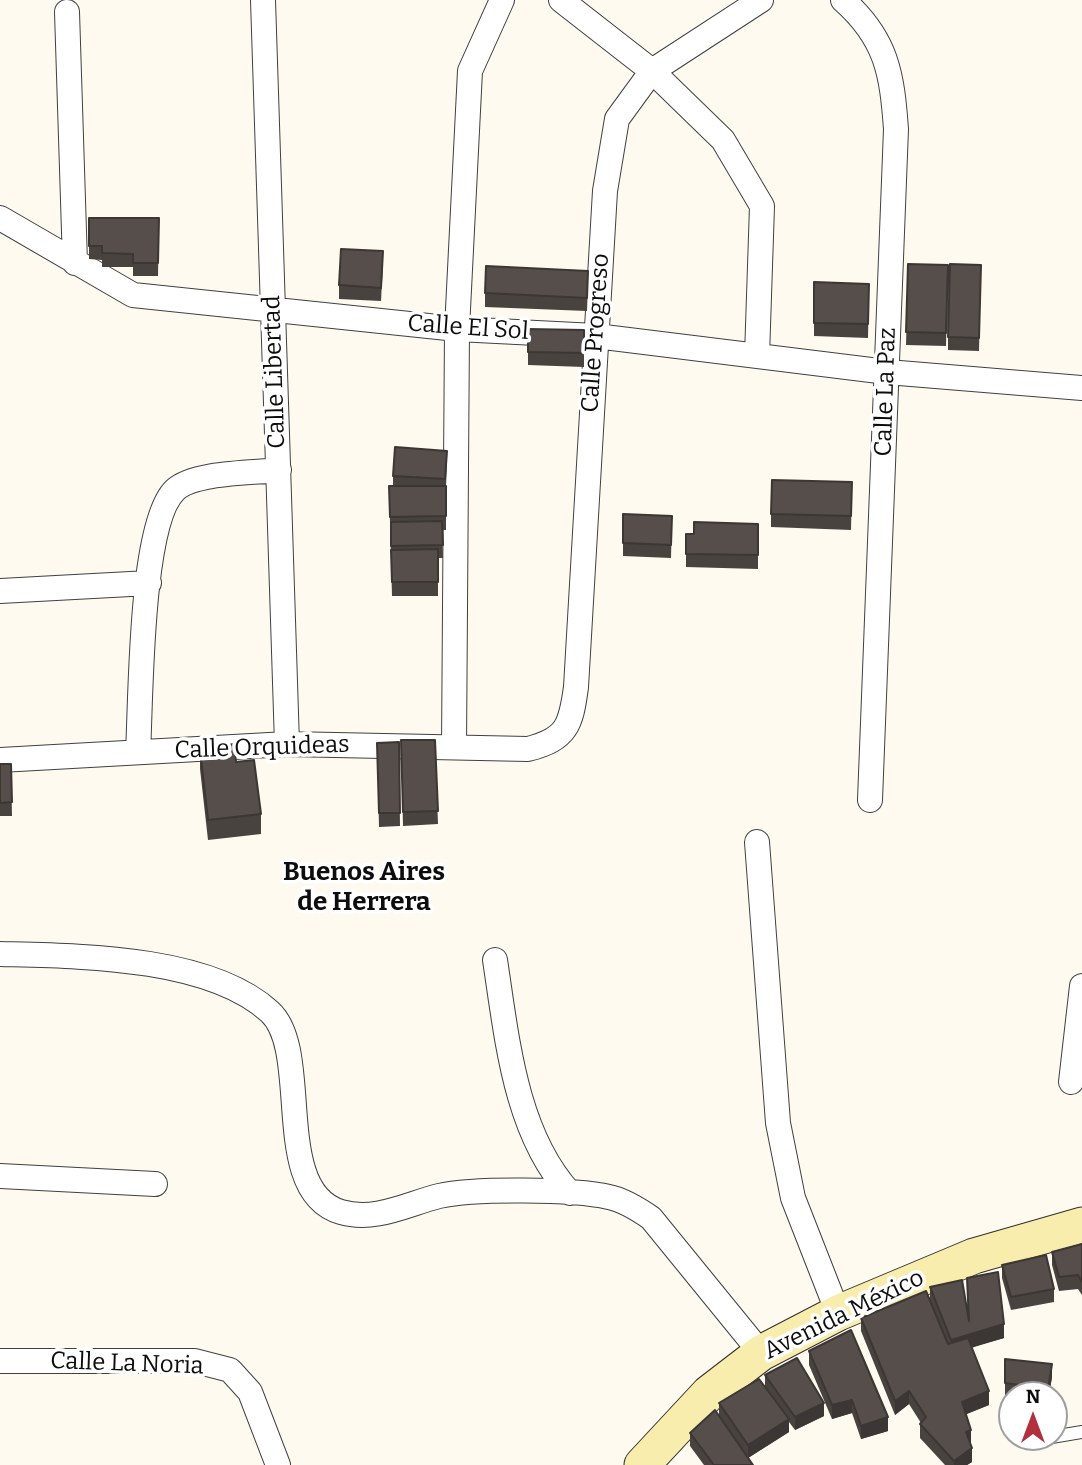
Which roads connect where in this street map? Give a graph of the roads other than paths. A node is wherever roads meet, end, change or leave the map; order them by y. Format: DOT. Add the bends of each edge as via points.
graph roads {
  1 [pos="263,0"];
  2 [pos="502,0"];
  3 [pos="561,0"];
  4 [pos="761,0"];
  5 [pos="843,0"];
  6 [pos="67,12"];
  7 [pos="652,71"];
  8 [pos="0,218"];
  9 [pos="75,263"];
  10 [pos="273,308"];
  11 [pos="457,328"];
  12 [pos="596,336"];
  13 [pos="757,356"];
  14 [pos="887,372"];
  15 [pos="1082,388"];
  16 [pos="279,470"];
  17 [pos="149,583"];
  18 [pos="0,591"];
  19 [pos="563,734"];
  20 [pos="287,744"];
  21 [pos="454,747"];
  22 [pos="138,752"];
  23 [pos="0,760"];
  24 [pos="870,800"];
  25 [pos="757,842"];
  26 [pos="0,954"];
  27 [pos="495,960"];
  28 [pos="1082,986"];
  29 [pos="1071,1082"];
  30 [pos="0,1176"];
  31 [pos="155,1184"];
  32 [pos="570,1193"];
  33 [pos="1082,1226"];
  34 [pos="838,1313"];
  35 [pos="761,1353"];
  36 [pos="0,1361"];
  37 [pos="278,1465"];
  38 [pos="642,1465"];
  1 -- 10 [label="street, Calle Libertad"];
  2 -- 11 [label="street" via="470,71"];
  3 -- 7 [label="street"];
  4 -- 7 [label="street, Calle Progreso"];
  5 -- 14 [label="street, Calle La Paz" via="875,34 893,91 896,129"];
  6 -- 9 [label="street"];
  7 -- 12 [label="street, Calle Progreso" via="617,119 606,191"];
  7 -- 13 [label="street" via="723,140 762,206"];
  8 -- 9 [label="street, Calle El Sol"];
  9 -- 10 [label="street, Calle El Sol" via="133,295"];
  10 -- 11 [label="street, Calle El Sol"];
  10 -- 16 [label="street, Calle Libertad"];
  11 -- 12 [label="street, Calle El Sol"];
  11 -- 21 [label="street"];
  12 -- 13 [label="street, Calle El Sol"];
  12 -- 19 [label="street, Calle Progreso" via="576,688"];
  13 -- 14 [label="street, Calle El Sol"];
  14 -- 15 [label="street, Calle El Sol"];
  14 -- 24 [label="street, Calle La Paz"];
  16 -- 17 [label="street" via="204,478 176,488 162,507 155,530"];
  16 -- 20 [label="street, Calle Libertad"];
  17 -- 18 [label="street"];
  17 -- 22 [label="street"];
  19 -- 21 [label="street, Calle Orquideas" via="528,748"];
  20 -- 21 [label="street, Calle Orquideas"];
  20 -- 22 [label="street, Calle Orquideas"];
  22 -- 23 [label="street, Calle Orquideas"];
  25 -- 34 [label="street" via="778,1123 793,1198"];
  26 -- 32 [label="street" via="146,963 197,975 245,995 272,1014 286,1041 305,1177 323,1203 342,1212 392,1212 441,1195"];
  27 -- 32 [label="street" via="509,1049 524,1105 542,1156"];
  28 -- 29 [label="street"];
  30 -- 31 [label="street"];
  32 -- 35 [label="street" via="609,1197 651,1218"];
  33 -- 34 [label="street, Avenida México" via="974,1255"];
  34 -- 35 [label="street, Avenida México"];
  35 -- 38 [label="street, Avenida México" via="709,1393"];
  36 -- 37 [label="street, Calle La Noria" via="195,1361 230,1370 250,1392"];
}
